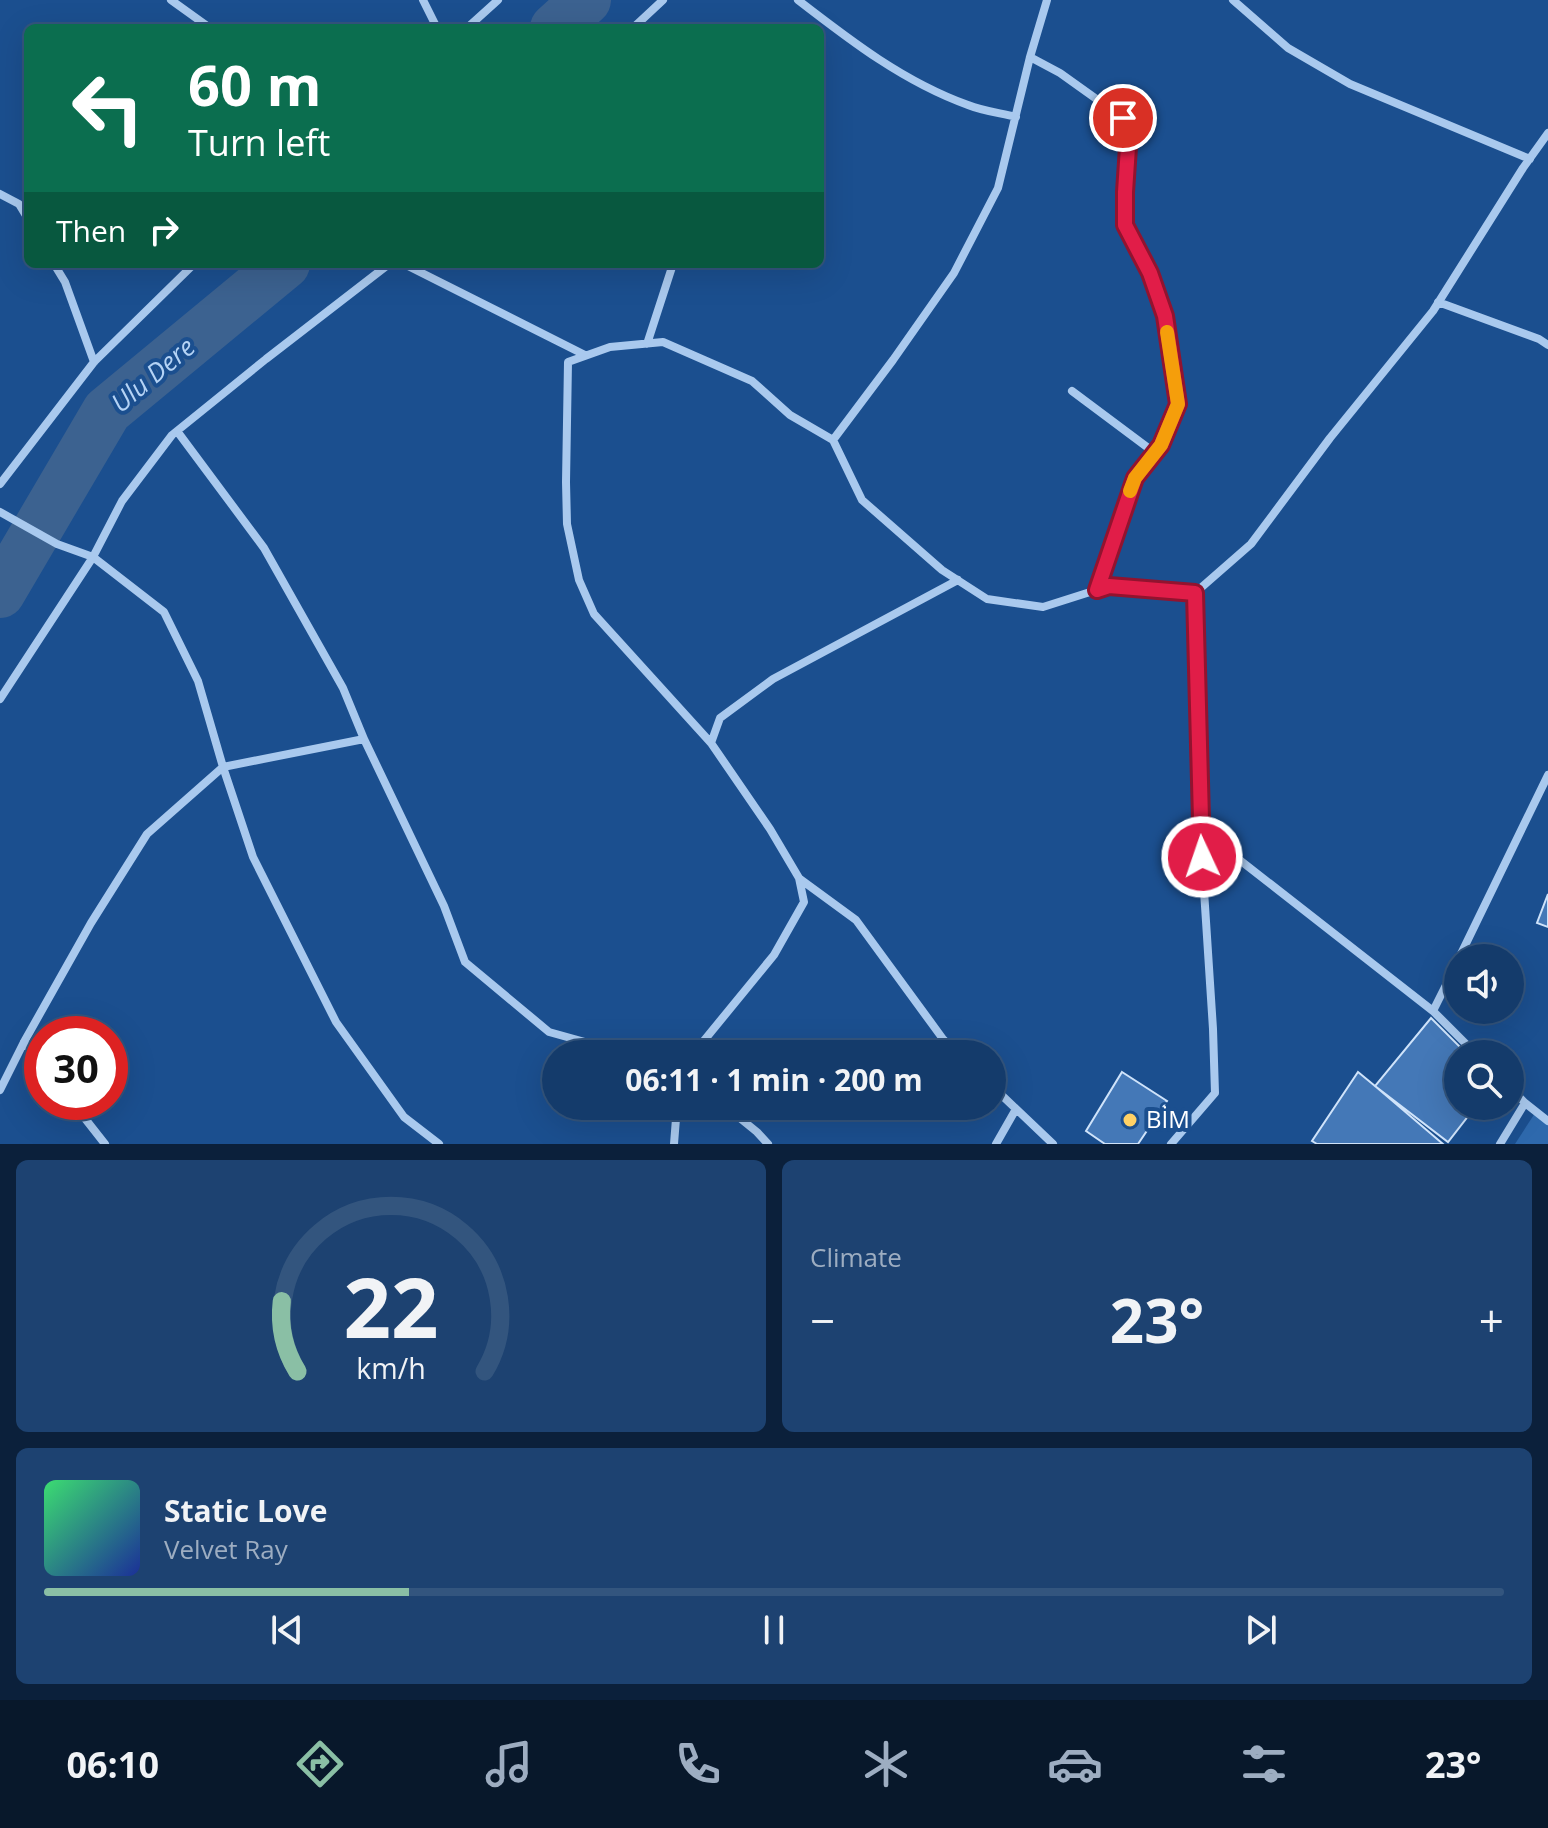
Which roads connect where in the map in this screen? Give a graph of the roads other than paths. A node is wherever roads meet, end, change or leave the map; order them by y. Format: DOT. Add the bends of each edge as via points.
graph roads {
  1 [pos="171,0"];
  2 [pos="423,0"];
  3 [pos="498,0"];
  4 [pos="663,0"];
  5 [pos="798,0"];
  6 [pos="1047,0"];
  7 [pos="1233,0"];
  8 [pos="204,24"];
  9 [pos="435,24"];
  10 [pos="471,24"];
  11 [pos="637,24"];
  12 [pos="1030,57"];
  13 [pos="1016,117"];
  14 [pos="1548,133"];
  15 [pos="1530,159"];
  16 [pos="0,194"];
  17 [pos="24,212"];
  18 [pos="56,268"];
  19 [pos="190,268"];
  20 [pos="384,268"];
  21 [pos="412,268"];
  22 [pos="672,268"];
  23 [pos="1438,302"];
  24 [pos="647,344"];
  25 [pos="1548,345"];
  26 [pos="586,355"];
  27 [pos="94,362"];
  28 [pos="1072,391"];
  29 [pos="177,431"];
  30 [pos="833,440"];
  31 [pos="1155,453"];
  32 [pos="0,484"];
  33 [pos="4,515"];
  34 [pos="93,557"];
  35 [pos="958,580"];
  36 [pos="1097,590"];
  37 [pos="1195,593"];
  38 [pos="0,699"];
  39 [pos="364,739"];
  40 [pos="711,743"];
  41 [pos="223,767"];
  42 [pos="1548,775"];
  43 [pos="1200,829"];
  44 [pos="799,878"];
  45 [pos="1466,944"];
  46 [pos="1444,989"];
  47 [pos="1433,1011"];
  48 [pos="39,1016"];
  49 [pos="578,1040"];
  50 [pos="704,1040"];
  51 [pos="944,1040"];
  52 [pos="1462,1040"];
  53 [pos="24,1042"];
  54 [pos="0,1090"];
  55 [pos="1006,1099"];
  56 [pos="1525,1103"];
  57 [pos="1016,1109"];
  58 [pos="86,1120"];
  59 [pos="676,1120"];
  60 [pos="742,1120"];
  61 [pos="1548,1121"];
  62 [pos="105,1144"];
  63 [pos="439,1144"];
  64 [pos="674,1144"];
  65 [pos="768,1144"];
  66 [pos="996,1144"];
  67 [pos="1053,1144"];
  68 [pos="1171,1144"];
  69 [pos="1500,1144"];
  1 -- 8 [label="street"];
  2 -- 9 [label="street"];
  3 -- 10 [label="street"];
  4 -- 11 [label="street"];
  5 -- 13 [label="street" via="864,51 914,81 969,106"];
  6 -- 12 [label="street"];
  7 -- 15 [label="street" via="1288,48 1350,84"];
  12 -- 13 [label="street"];
  12 -- 31 [label="street" via="1123,118 1128,147 1125,225 1165,316 1178,404"];
  13 -- 30 [label="street" via="998,188 954,273"];
  14 -- 15 [label="street"];
  15 -- 23 [label="street"];
  16 -- 17 [label="street"];
  18 -- 27 [label="street"];
  19 -- 27 [label="street"];
  20 -- 29 [label="street"];
  21 -- 26 [label="street"];
  22 -- 24 [label="street"];
  23 -- 25 [label="street"];
  23 -- 37 [label="street" via="1251,544"];
  24 -- 26 [label="street"];
  24 -- 30 [label="street" via="663,342 752,381 790,415"];
  26 -- 40 [label="street" via="568,362 567,524 579,580 594,614"];
  27 -- 32 [label="street"];
  28 -- 31 [label="street"];
  29 -- 34 [label="street" via="122,501"];
  29 -- 39 [label="street" via="264,548 343,688"];
  30 -- 35 [label="street" via="862,500"];
  31 -- 36 [label="street" via="1135,478"];
  33 -- 34 [label="street"];
  34 -- 38 [label="street"];
  34 -- 41 [label="street" via="164,612 198,681"];
  35 -- 36 [label="street" via="987,599 1043,607"];
  35 -- 40 [label="street" via="773,679 720,718"];
  36 -- 37 [label="street" via="1109,586"];
  37 -- 43 [label="street"];
  39 -- 41 [label="street"];
  39 -- 49 [label="street" via="465,962 549,1032"];
  40 -- 44 [label="street"];
  41 -- 48 [label="street" via="147,834"];
  41 -- 63 [label="street" via="253,857 336,1022 404,1117"];
  42 -- 45 [label="street"];
  43 -- 47 [label="street"];
  43 -- 68 [label="street" via="1215,1093"];
  44 -- 50 [label="street" via="804,902 774,955"];
  44 -- 51 [label="street" via="856,920"];
  46 -- 47 [label="street"];
  47 -- 52 [label="street"];
  53 -- 54 [label="street"];
  55 -- 57 [label="street"];
  56 -- 61 [label="street"];
  56 -- 69 [label="street"];
  57 -- 66 [label="street"];
  57 -- 67 [label="street"];
  58 -- 62 [label="street"];
  59 -- 64 [label="street"];
  60 -- 65 [label="street"];
}
